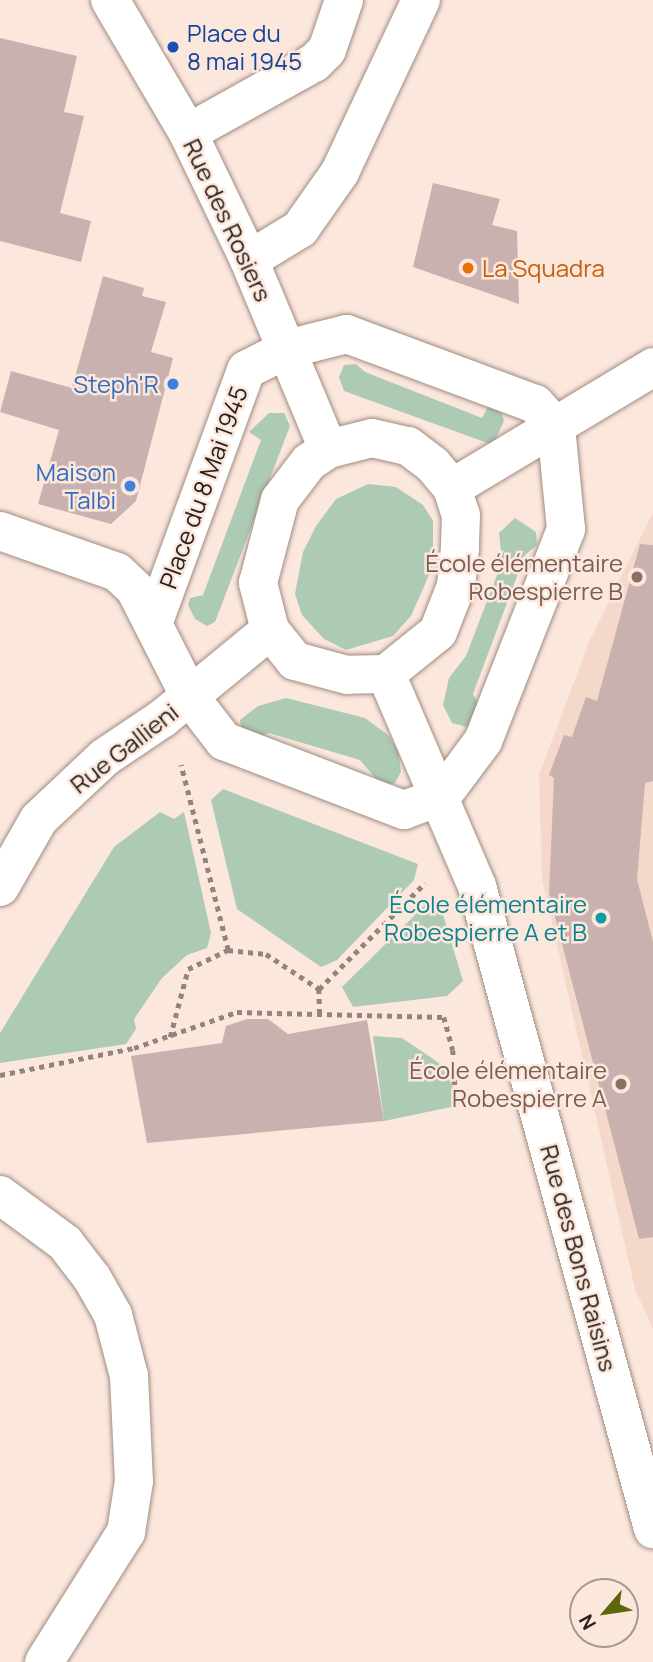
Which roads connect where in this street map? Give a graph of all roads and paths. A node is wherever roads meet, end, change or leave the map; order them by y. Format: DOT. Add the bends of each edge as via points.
graph roads {
  1 [pos="110,0"];
  2 [pos="344,0"];
  3 [pos="421,0"];
  4 [pos="188,133"];
  5 [pos="249,260"];
  6 [pos="287,349"];
  7 [pos="653,367"];
  8 [pos="556,427"];
  9 [pos="328,449"];
  10 [pos="452,488"];
  11 [pos="0,531"];
  12 [pos="154,622"];
  13 [pos="271,630"];
  14 [pos="386,674"];
  15 [pos="190,696"];
  16 [pos="180,761"];
  17 [pos="442,796"];
  18 [pos="435,873"];
  19 [pos="0,887"];
  20 [pos="228,950"];
  21 [pos="319,989"];
  22 [pos="320,1014"];
  23 [pos="170,1037"];
  24 [pos="0,1076"];
  25 [pos="456,1106"];
  26 [pos="0,1195"];
  27 [pos="653,1529"];
  28 [pos="44,1662"];
  1 -- 4 [label="street, Rue des Rosiers"];
  2 -- 4 [label="street" via="327,50 314,63"];
  3 -- 5 [label="street" via="340,172 300,229"];
  4 -- 5 [label="street, Rue des Rosiers"];
  5 -- 6 [label="street, Rue des Rosiers"];
  6 -- 8 [label="street, Place du 8 Mai 1945" via="347,334 535,404"];
  6 -- 9 [label="street, Rue des Rosiers"];
  6 -- 12 [label="street, Place du 8 Mai 1945" via="246,370"];
  7 -- 8 [label="street"];
  8 -- 10 [label="street"];
  8 -- 17 [label="street" via="566,529 484,741"];
  9 -- 10 [label="street" via="372,438 408,446 433,465"];
  9 -- 13 [label="street" via="309,462 281,500 267,535 258,583"];
  10 -- 14 [label="street" via="461,515 456,586 438,632"];
  11 -- 12 [label="street" via="117,572 135,589"];
  12 -- 15 [label="street, Place du 8 Mai 1945"];
  13 -- 14 [label="street" via="295,661 347,675"];
  13 -- 15 [label="street, Rue Gallieni"];
  14 -- 17 [label="street, Rue des Bons Raisins"];
  15 -- 17 [label="street, Place du 8 Mai 1945" via="224,741 404,810"];
  15 -- 19 [label="street, Rue Gallieni" via="105,757 39,819"];
  16 -- 20 [label="path"];
  17 -- 27 [label="street, Rue des Bons Raisins" via="477,886"];
  18 -- 21 [label="path"];
  20 -- 21 [label="path" via="266,954"];
  20 -- 23 [label="path" via="188,969"];
  21 -- 22 [label="path"];
  22 -- 23 [label="path" via="237,1012"];
  22 -- 25 [label="path" via="444,1017 453,1050"];
  23 -- 24 [label="path"];
  26 -- 28 [label="street" via="65,1243 92,1278 113,1315 129,1376 134,1480 126,1532"];
}
